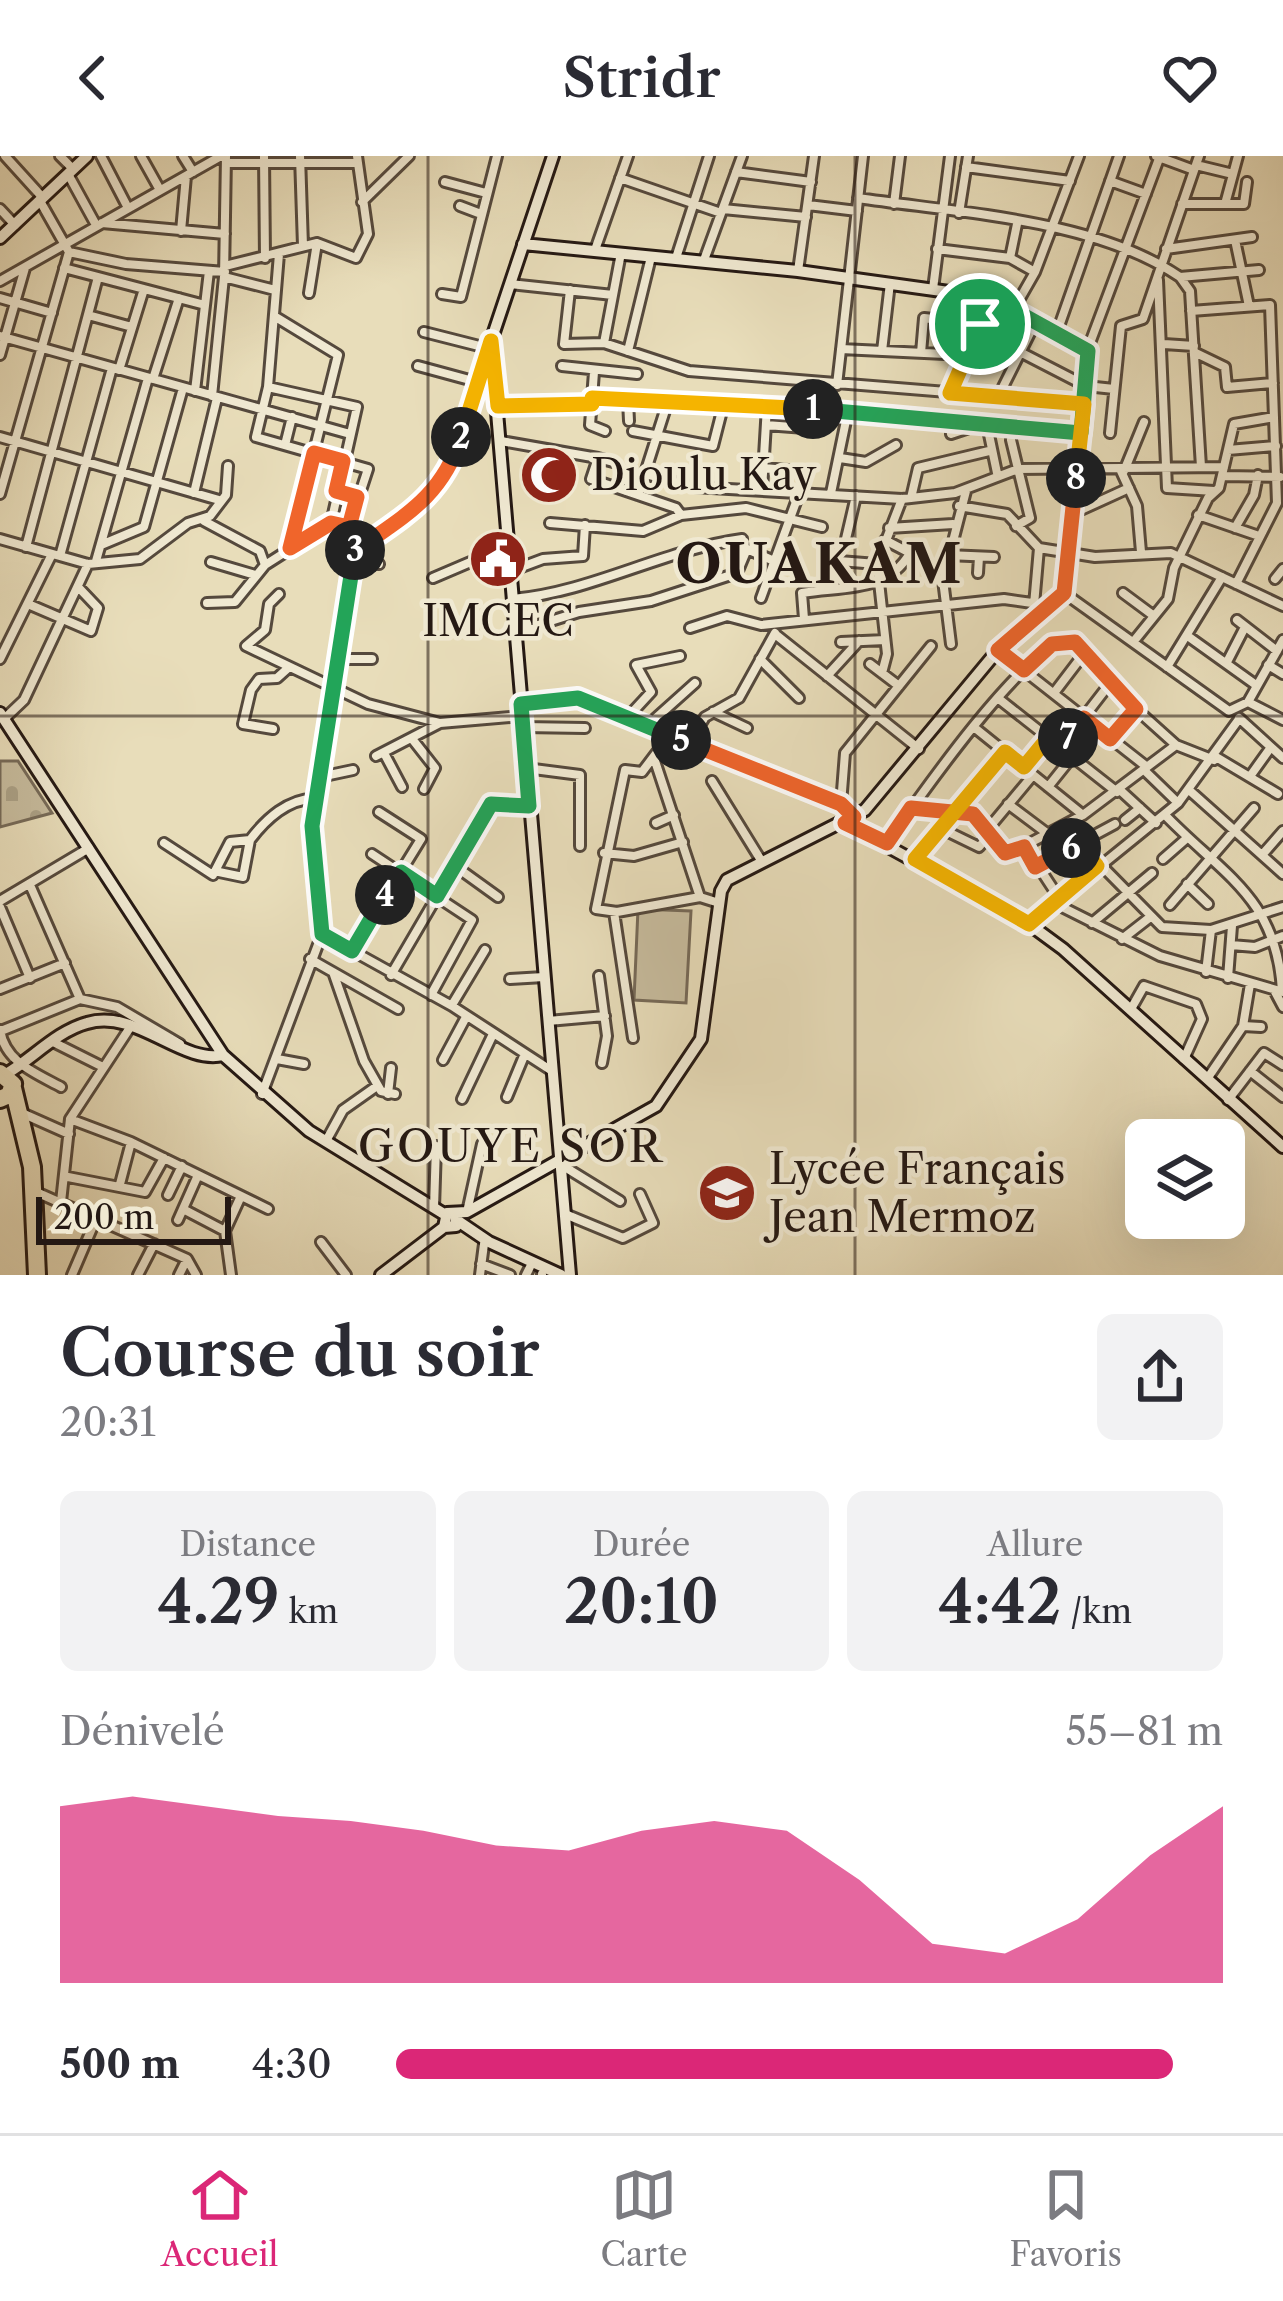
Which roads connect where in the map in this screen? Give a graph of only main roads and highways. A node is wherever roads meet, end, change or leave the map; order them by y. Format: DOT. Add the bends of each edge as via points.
graph roads {
  1 [pos="6,1080"];
  2 [pos="33,1275"];
  1 -- 2 [label="highway" via="22,1145"];
  1 -- 2 [label="highway" via="29,1148"];
}
